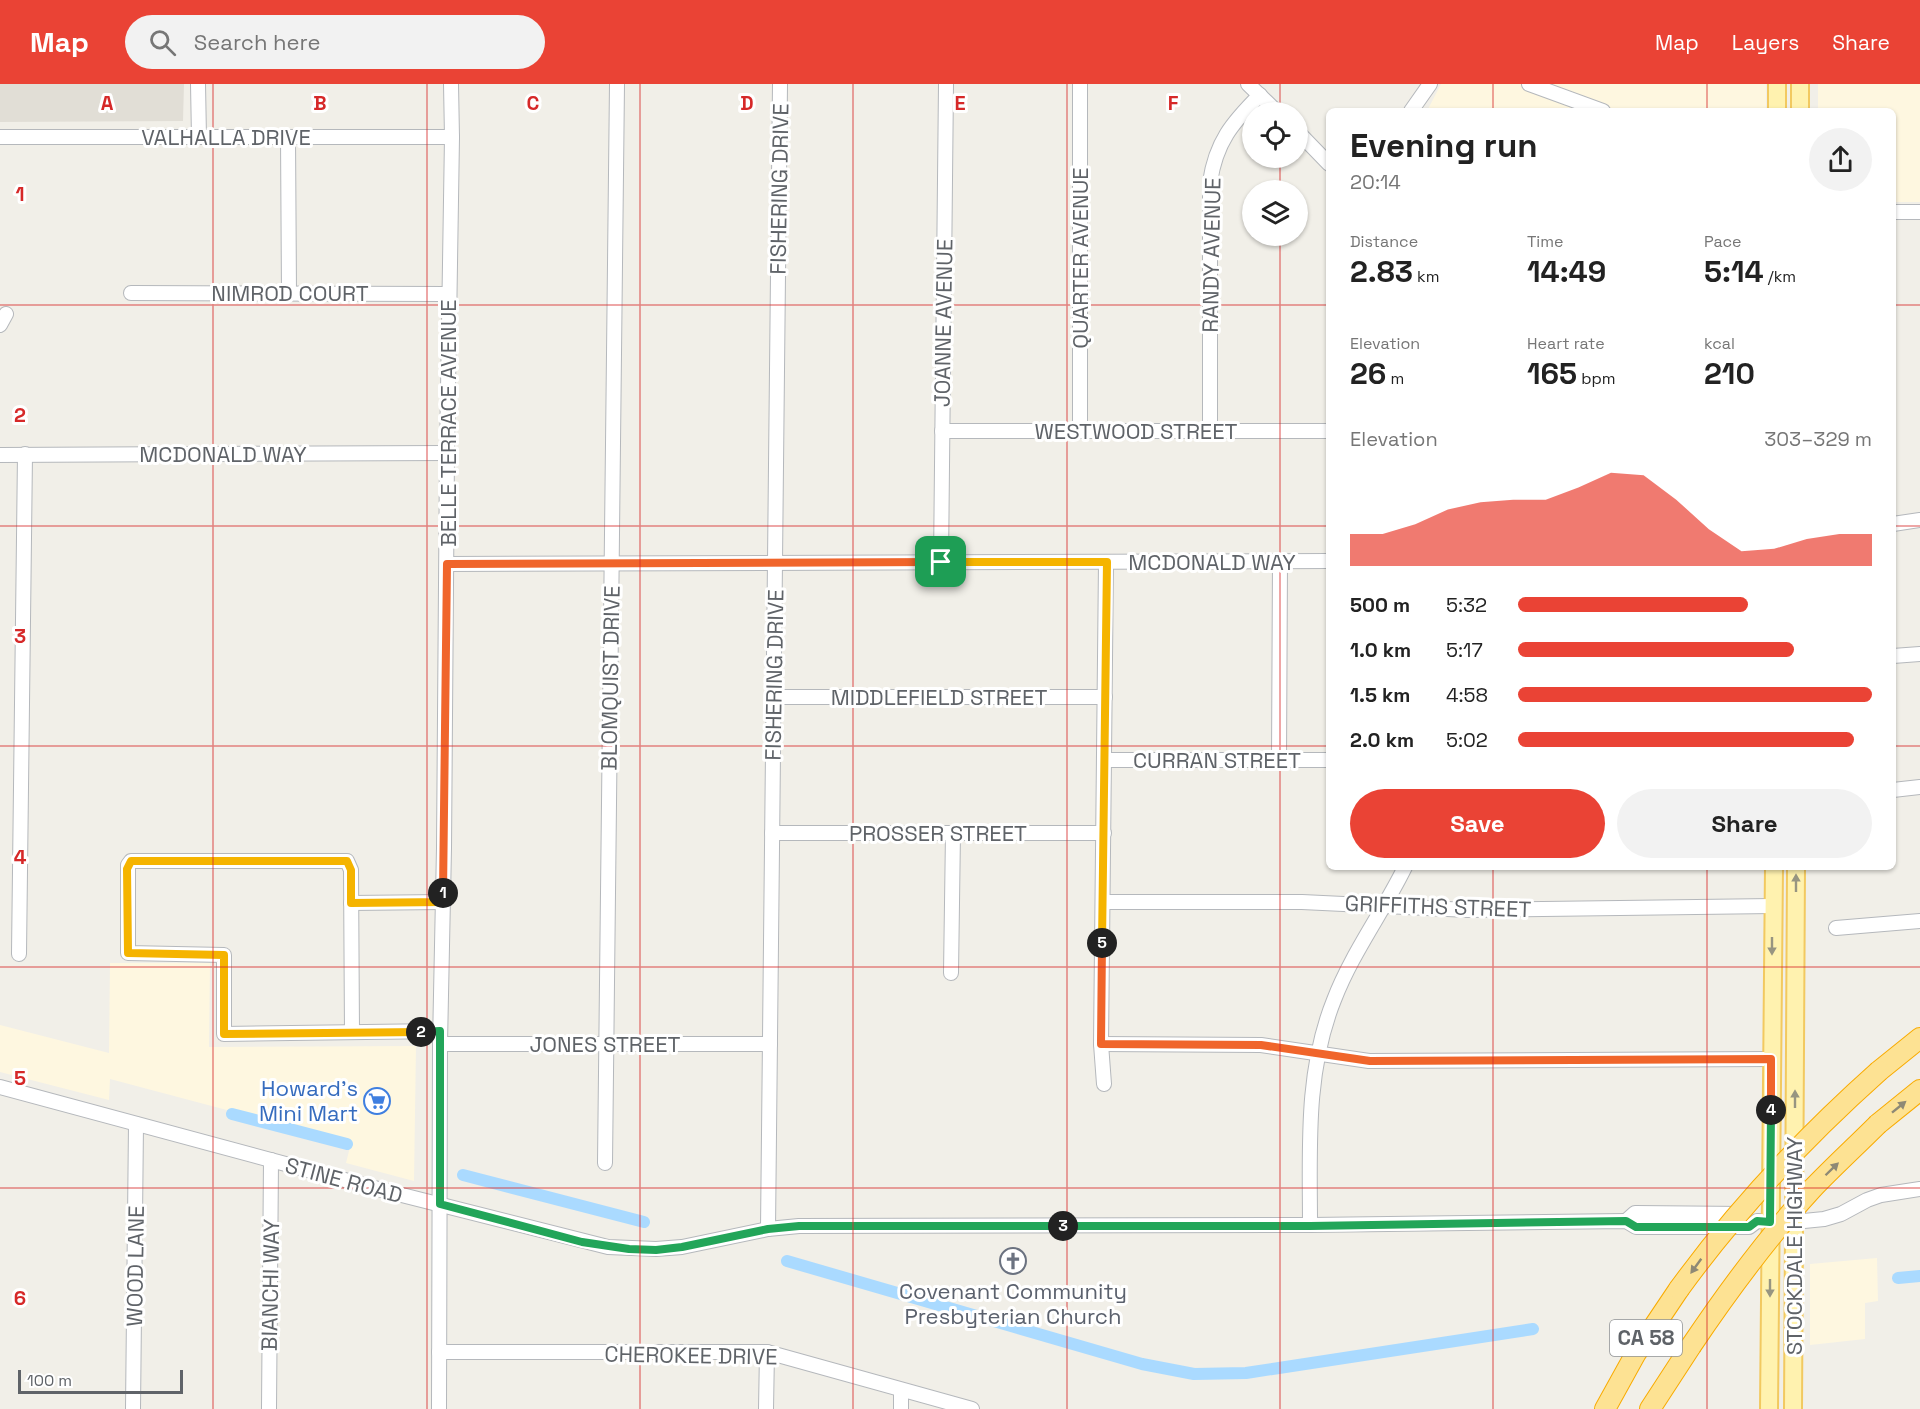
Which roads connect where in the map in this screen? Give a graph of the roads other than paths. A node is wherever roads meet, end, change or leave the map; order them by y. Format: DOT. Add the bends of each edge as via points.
graph roads {
  1 [pos="198,84"];
  2 [pos="451,84"];
  3 [pos="617,84"];
  4 [pos="780,84"];
  5 [pos="946,84"];
  6 [pos="1080,84"];
  7 [pos="1248,84"];
  8 [pos="1430,84"];
  9 [pos="1529,84"];
  10 [pos="1777,84"];
  11 [pos="1800,84"];
  12 [pos="1260,95"];
  13 [pos="1267,102"];
  14 [pos="1413,108"];
  15 [pos="1595,108"];
  16 [pos="1777,108"];
  17 [pos="1800,108"];
  18 [pos="0,137"];
  19 [pos="199,137"];
  20 [pos="288,137"];
  21 [pos="452,137"];
  22 [pos="1308,142"];
  23 [pos="1326,161"];
  24 [pos="1896,212"];
  25 [pos="1920,212"];
  26 [pos="130,293"];
  27 [pos="289,293"];
  28 [pos="449,294"];
  29 [pos="942,431"];
  30 [pos="1080,431"];
  31 [pos="1210,431"];
  32 [pos="1326,431"];
  33 [pos="447,453"];
  34 [pos="25,454"];
  35 [pos="0,455"];
  36 [pos="1920,520"];
  37 [pos="1896,524"];
  38 [pos="1280,561"];
  39 [pos="1326,561"];
  40 [pos="612,562"];
  41 [pos="775,562"];
  42 [pos="941,562"];
  43 [pos="1107,562"];
  44 [pos="447,564"];
  45 [pos="1920,654"];
  46 [pos="1896,656"];
  47 [pos="1105,697"];
  48 [pos="773,698"];
  49 [pos="1104,760"];
  50 [pos="1279,760"];
  51 [pos="1326,760"];
  52 [pos="1920,787"];
  53 [pos="1896,790"];
  54 [pos="772,833"];
  55 [pos="952,833"];
  56 [pos="1104,833"];
  57 [pos="1403,870"];
  58 [pos="1774,870"];
  59 [pos="1796,870"];
  60 [pos="443,902"];
  61 [pos="1103,902"];
  62 [pos="351,903"];
  63 [pos="1383,906"];
  64 [pos="1773,906"];
  65 [pos="1920,921"];
  66 [pos="1836,928"];
  67 [pos="19,954"];
  68 [pos="951,973"];
  69 [pos="352,1032"];
  70 [pos="440,1038"];
  71 [pos="1920,1038"];
  72 [pos="606,1044"];
  73 [pos="770,1044"];
  74 [pos="1101,1044"];
  75 [pos="1317,1054"];
  76 [pos="1771,1059"];
  77 [pos="1104,1084"];
  78 [pos="0,1087"];
  79 [pos="1920,1090"];
  80 [pos="136,1124"];
  81 [pos="271,1160"];
  82 [pos="605,1163"];
  83 [pos="1920,1189"];
  84 [pos="440,1204"];
  85 [pos="1764,1222"];
  86 [pos="1794,1222"];
  87 [pos="1310,1226"];
  88 [pos="768,1229"];
  89 [pos="1688,1350"];
  90 [pos="439,1352"];
  91 [pos="767,1352"];
  92 [pos="901,1390"];
  93 [pos="1769,1392"];
  94 [pos="133,1409"];
  95 [pos="269,1409"];
  96 [pos="439,1409"];
  97 [pos="766,1409"];
  98 [pos="901,1409"];
  99 [pos="972,1409"];
  100 [pos="1604,1409"];
  101 [pos="1650,1409"];
  102 [pos="1664,1409"];
  103 [pos="1769,1409"];
  104 [pos="1775,1409"];
  105 [pos="1793,1409"];
  1 -- 19 [label="street"];
  2 -- 21 [label="street, BELLE TERRACE AVENUE"];
  3 -- 40 [label="street, BLOMQUIST DRIVE"];
  4 -- 41 [label="street, FISHERING DRIVE"];
  5 -- 29 [label="street, JOANNE AVENUE"];
  6 -- 30 [label="street, QUARTER AVENUE"];
  7 -- 12 [label="street"];
  8 -- 14 [label="street"];
  9 -- 15 [label="street"];
  10 -- 16 [label="main road"];
  11 -- 17 [label="main road"];
  12 -- 13 [label="street"];
  12 -- 31 [label="street, RANDY AVENUE" via="1234,121 1212,167"];
  18 -- 19 [label="street, VALHALLA DRIVE"];
  19 -- 20 [label="street, VALHALLA DRIVE"];
  20 -- 21 [label="street, VALHALLA DRIVE"];
  20 -- 27 [label="street"];
  21 -- 28 [label="street, BELLE TERRACE AVENUE"];
  22 -- 23 [label="street"];
  24 -- 25 [label="street"];
  26 -- 27 [label="street, NIMROD COURT"];
  27 -- 28 [label="street, NIMROD COURT"];
  28 -- 33 [label="street, BELLE TERRACE AVENUE"];
  29 -- 30 [label="street, WESTWOOD STREET"];
  29 -- 42 [label="street, JOANNE AVENUE"];
  30 -- 31 [label="street, WESTWOOD STREET"];
  31 -- 32 [label="street, WESTWOOD STREET"];
  33 -- 34 [label="street, MCDONALD WAY"];
  33 -- 44 [label="street, BELLE TERRACE AVENUE"];
  34 -- 35 [label="street, MCDONALD WAY"];
  34 -- 67 [label="street"];
  36 -- 37 [label="street"];
  38 -- 39 [label="street, MCDONALD WAY"];
  38 -- 43 [label="street, MCDONALD WAY"];
  38 -- 50 [label="street"];
  40 -- 41 [label="street, MCDONALD WAY"];
  40 -- 44 [label="street, MCDONALD WAY"];
  40 -- 72 [label="street, BLOMQUIST DRIVE"];
  41 -- 42 [label="street, MCDONALD WAY"];
  41 -- 48 [label="street, FISHERING DRIVE"];
  42 -- 43 [label="street, MCDONALD WAY"];
  43 -- 47 [label="street"];
  44 -- 60 [label="street, BELLE TERRACE AVENUE"];
  45 -- 46 [label="street"];
  47 -- 48 [label="street, MIDDLEFIELD STREET"];
  47 -- 49 [label="street"];
  48 -- 54 [label="street, FISHERING DRIVE"];
  49 -- 50 [label="street, CURRAN STREET"];
  49 -- 56 [label="street"];
  50 -- 51 [label="street, CURRAN STREET"];
  52 -- 53 [label="street"];
  54 -- 55 [label="street, PROSSER STREET"];
  54 -- 73 [label="street, FISHERING DRIVE"];
  55 -- 56 [label="street, PROSSER STREET"];
  55 -- 68 [label="street"];
  56 -- 61 [label="street"];
  57 -- 63 [label="street"];
  58 -- 64 [label="main road, STOCKDALE HIGHWAY"];
  86 -- 59 [label="main road, STOCKDALE HIGHWAY, one-way"];
  60 -- 62 [label="street"];
  60 -- 70 [label="street, BELLE TERRACE AVENUE"];
  61 -- 63 [label="street, GRIFFITHS STREET"];
  61 -- 74 [label="street"];
  62 -- 69 [label="street"];
  62 -- 69 [label="street, JONES STREET" via="351,870 347,861 131,861 127,869 128,953 224,955 224,1034"];
  63 -- 64 [label="street, GRIFFITHS STREET" via="1468,910"];
  63 -- 75 [label="street" via="1334,999"];
  64 -- 76 [label="main road, STOCKDALE HIGHWAY, one-way"];
  65 -- 66 [label="street"];
  69 -- 70 [label="street, JONES STREET"];
  70 -- 72 [label="street, JONES STREET"];
  70 -- 84 [label="street, BELLE TERRACE AVENUE"];
  71 -- 100 [label="highway, CA 58, one-way, bridge" via="1827,1118 1728,1226 1652,1328"];
  72 -- 73 [label="street, JONES STREET"];
  72 -- 82 [label="street, BLOMQUIST DRIVE"];
  73 -- 88 [label="street, FISHERING DRIVE"];
  74 -- 75 [label="street" via="1234,1043"];
  74 -- 77 [label="street"];
  75 -- 76 [label="street" via="1370,1061"];
  75 -- 87 [label="street" via="1310,1110"];
  76 -- 85 [label="main road, STOCKDALE HIGHWAY"];
  78 -- 80 [label="street, STINE ROAD"];
  89 -- 79 [label="highway, CA 58, one-way, bridge" via="1780,1225 1878,1124"];
  80 -- 81 [label="street, STINE ROAD"];
  80 -- 94 [label="street, WOOD LANE"];
  81 -- 84 [label="street, STINE ROAD"];
  81 -- 95 [label="street, BIANCHI WAY"];
  83 -- 86 [label="street, STINE ROAD" via="1881,1195 1824,1219"];
  84 -- 88 [label="street, STINE ROAD" via="582,1242 629,1249 682,1247"];
  84 -- 90 [label="street, BELLE TERRACE AVENUE"];
  85 -- 86 [label="street, STINE ROAD"];
  85 -- 87 [label="street, STINE ROAD" via="1748,1214 1635,1213 1626,1221"];
  85 -- 93 [label="main road, STOCKDALE HIGHWAY, one-way"];
  86 -- 105 [label="main road, STOCKDALE HIGHWAY"];
  87 -- 88 [label="street, STINE ROAD"];
  89 -- 101 [label="highway, CA 58"];
  89 -- 102 [label="highway"];
  90 -- 91 [label="street, CHEROKEE DRIVE"];
  90 -- 96 [label="street, BELLE TERRACE AVENUE"];
  91 -- 92 [label="street, CHEROKEE DRIVE"];
  91 -- 97 [label="street"];
  92 -- 98 [label="street"];
  92 -- 99 [label="street, CHEROKEE DRIVE"];
  93 -- 103 [label="main road, STOCKDALE HIGHWAY"];
  93 -- 104 [label="main road"];
}
